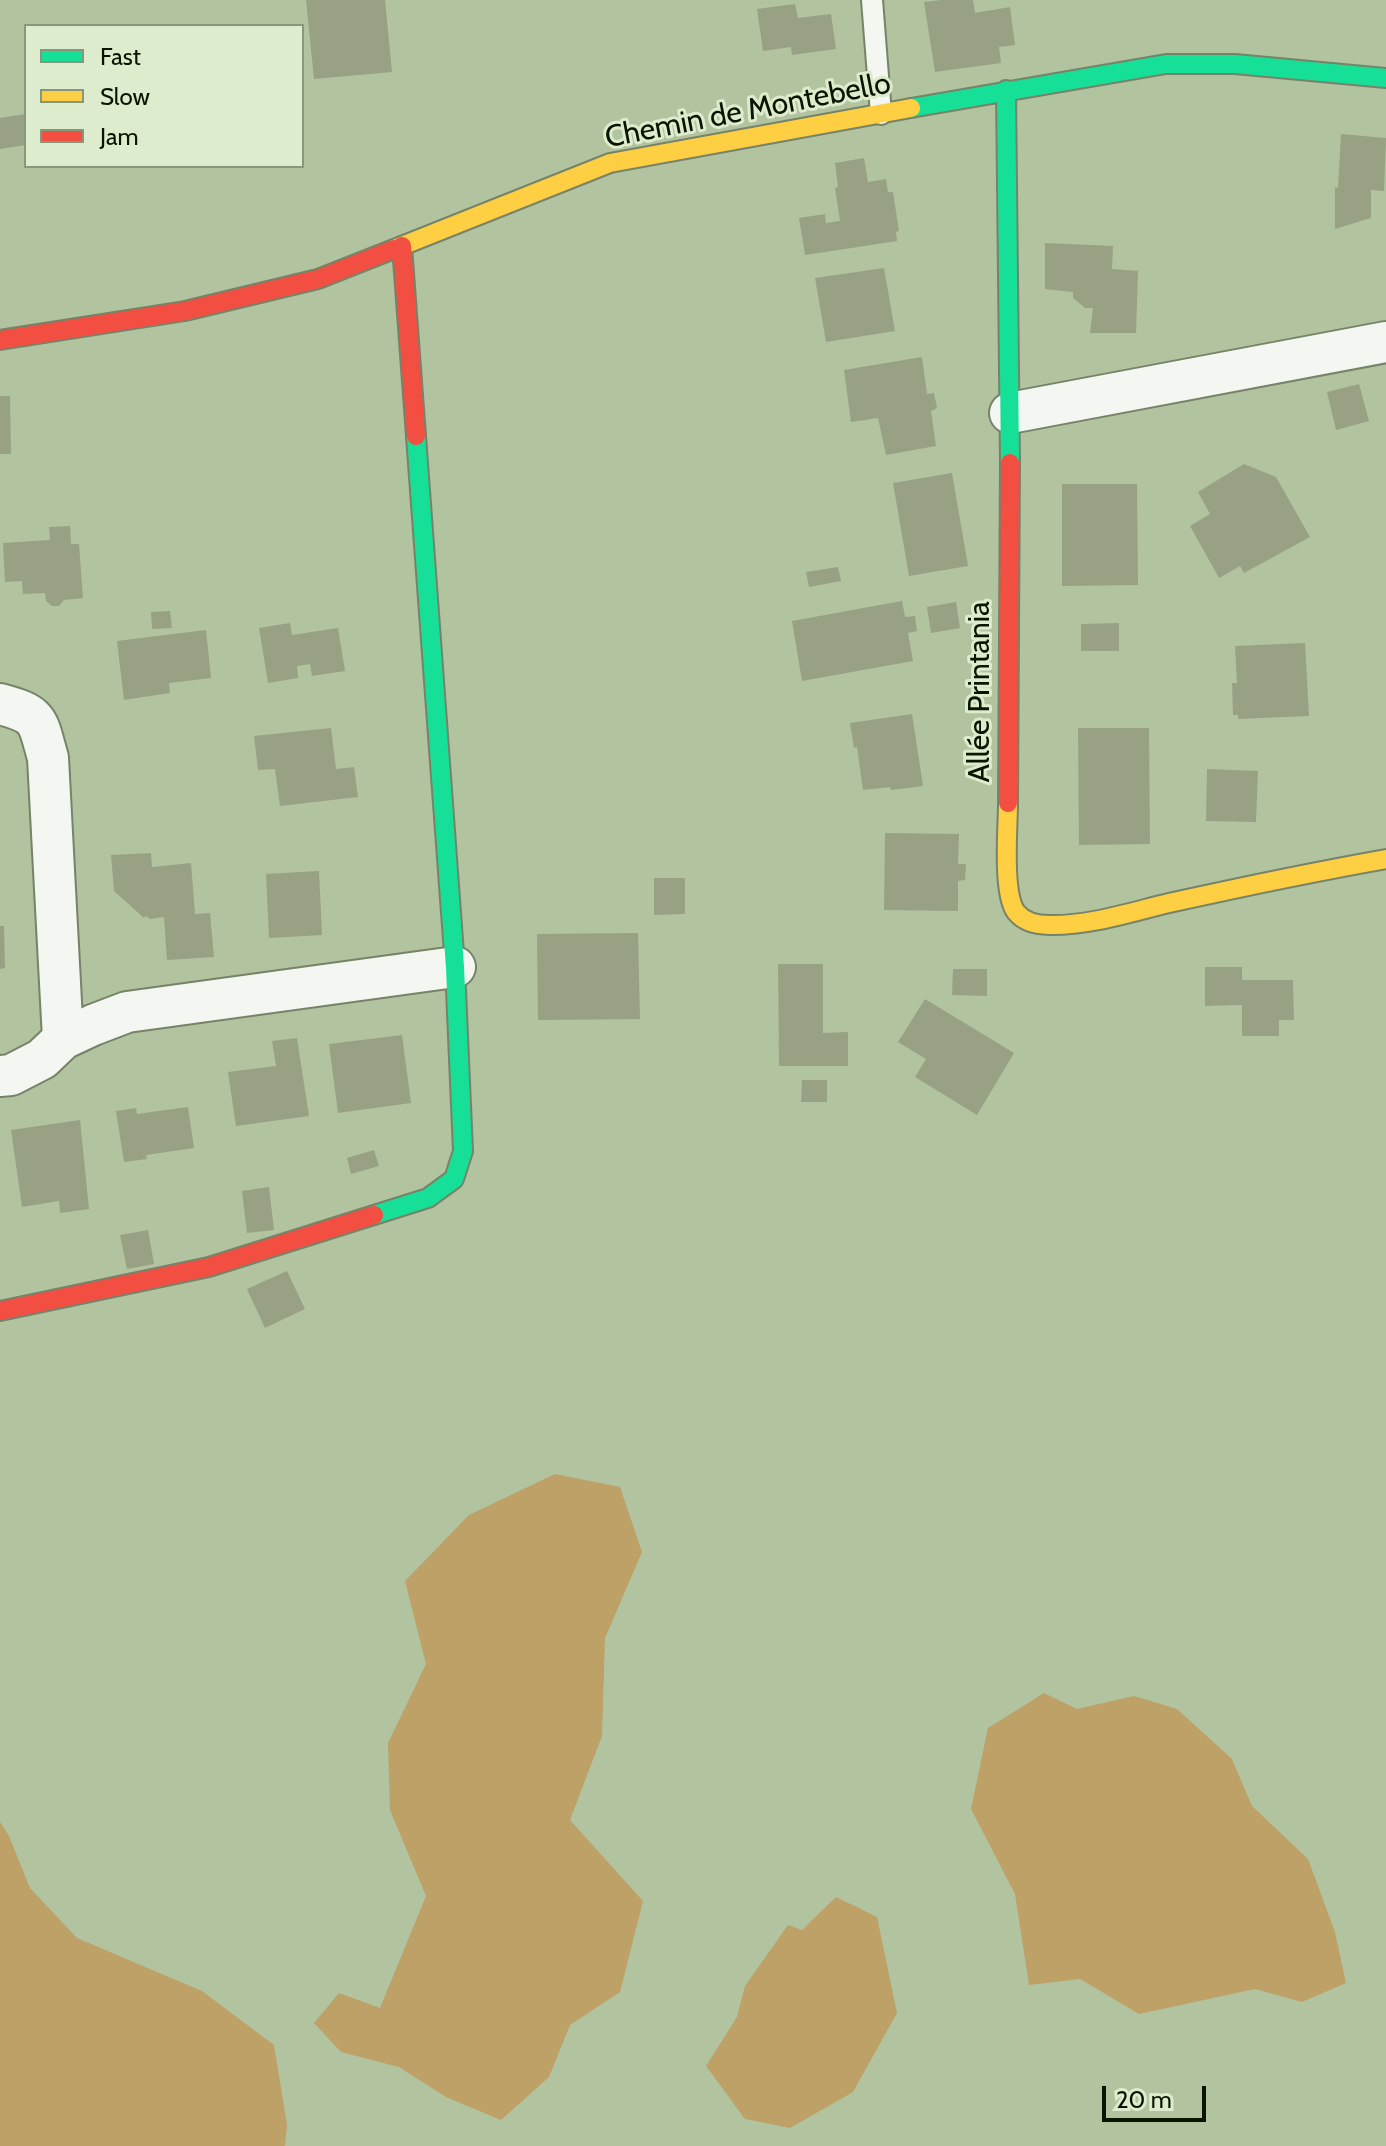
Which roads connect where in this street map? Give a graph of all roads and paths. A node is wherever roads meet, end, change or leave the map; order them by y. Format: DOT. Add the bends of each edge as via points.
graph roads {
  1 [pos="872,0"];
  2 [pos="1386,78"];
  3 [pos="1006,90"];
  4 [pos="881,114"];
  5 [pos="402,246"];
  6 [pos="0,340"];
  7 [pos="1386,342"];
  8 [pos="1010,413"];
  9 [pos="0,704"];
  10 [pos="1386,859"];
  11 [pos="455,967"];
  12 [pos="63,1039"];
  13 [pos="0,1076"];
  14 [pos="0,1311"];
  1 -- 4 [label="lane"];
  2 -- 3 [label="street, Chemin de Montebello" via="1235,64 1166,64"];
  3 -- 4 [label="street, Chemin de Montebello"];
  3 -- 8 [label="street, Allée Printania"];
  4 -- 5 [label="street, Chemin de Montebello" via="610,163"];
  5 -- 6 [label="street, Chemin de Montebello" via="318,279 185,311"];
  5 -- 11 [label="street"];
  7 -- 8 [label="street"];
  8 -- 10 [label="street, Allée Printania" via="1011,906 1025,919 1056,925"];
  9 -- 12 [label="street" via="25,710 38,722 48,758"];
  11 -- 12 [label="street" via="127,1012"];
  11 -- 14 [label="street" via="463,1151 454,1179 428,1198 209,1267"];
  12 -- 13 [label="street" via="42,1059"];
}
